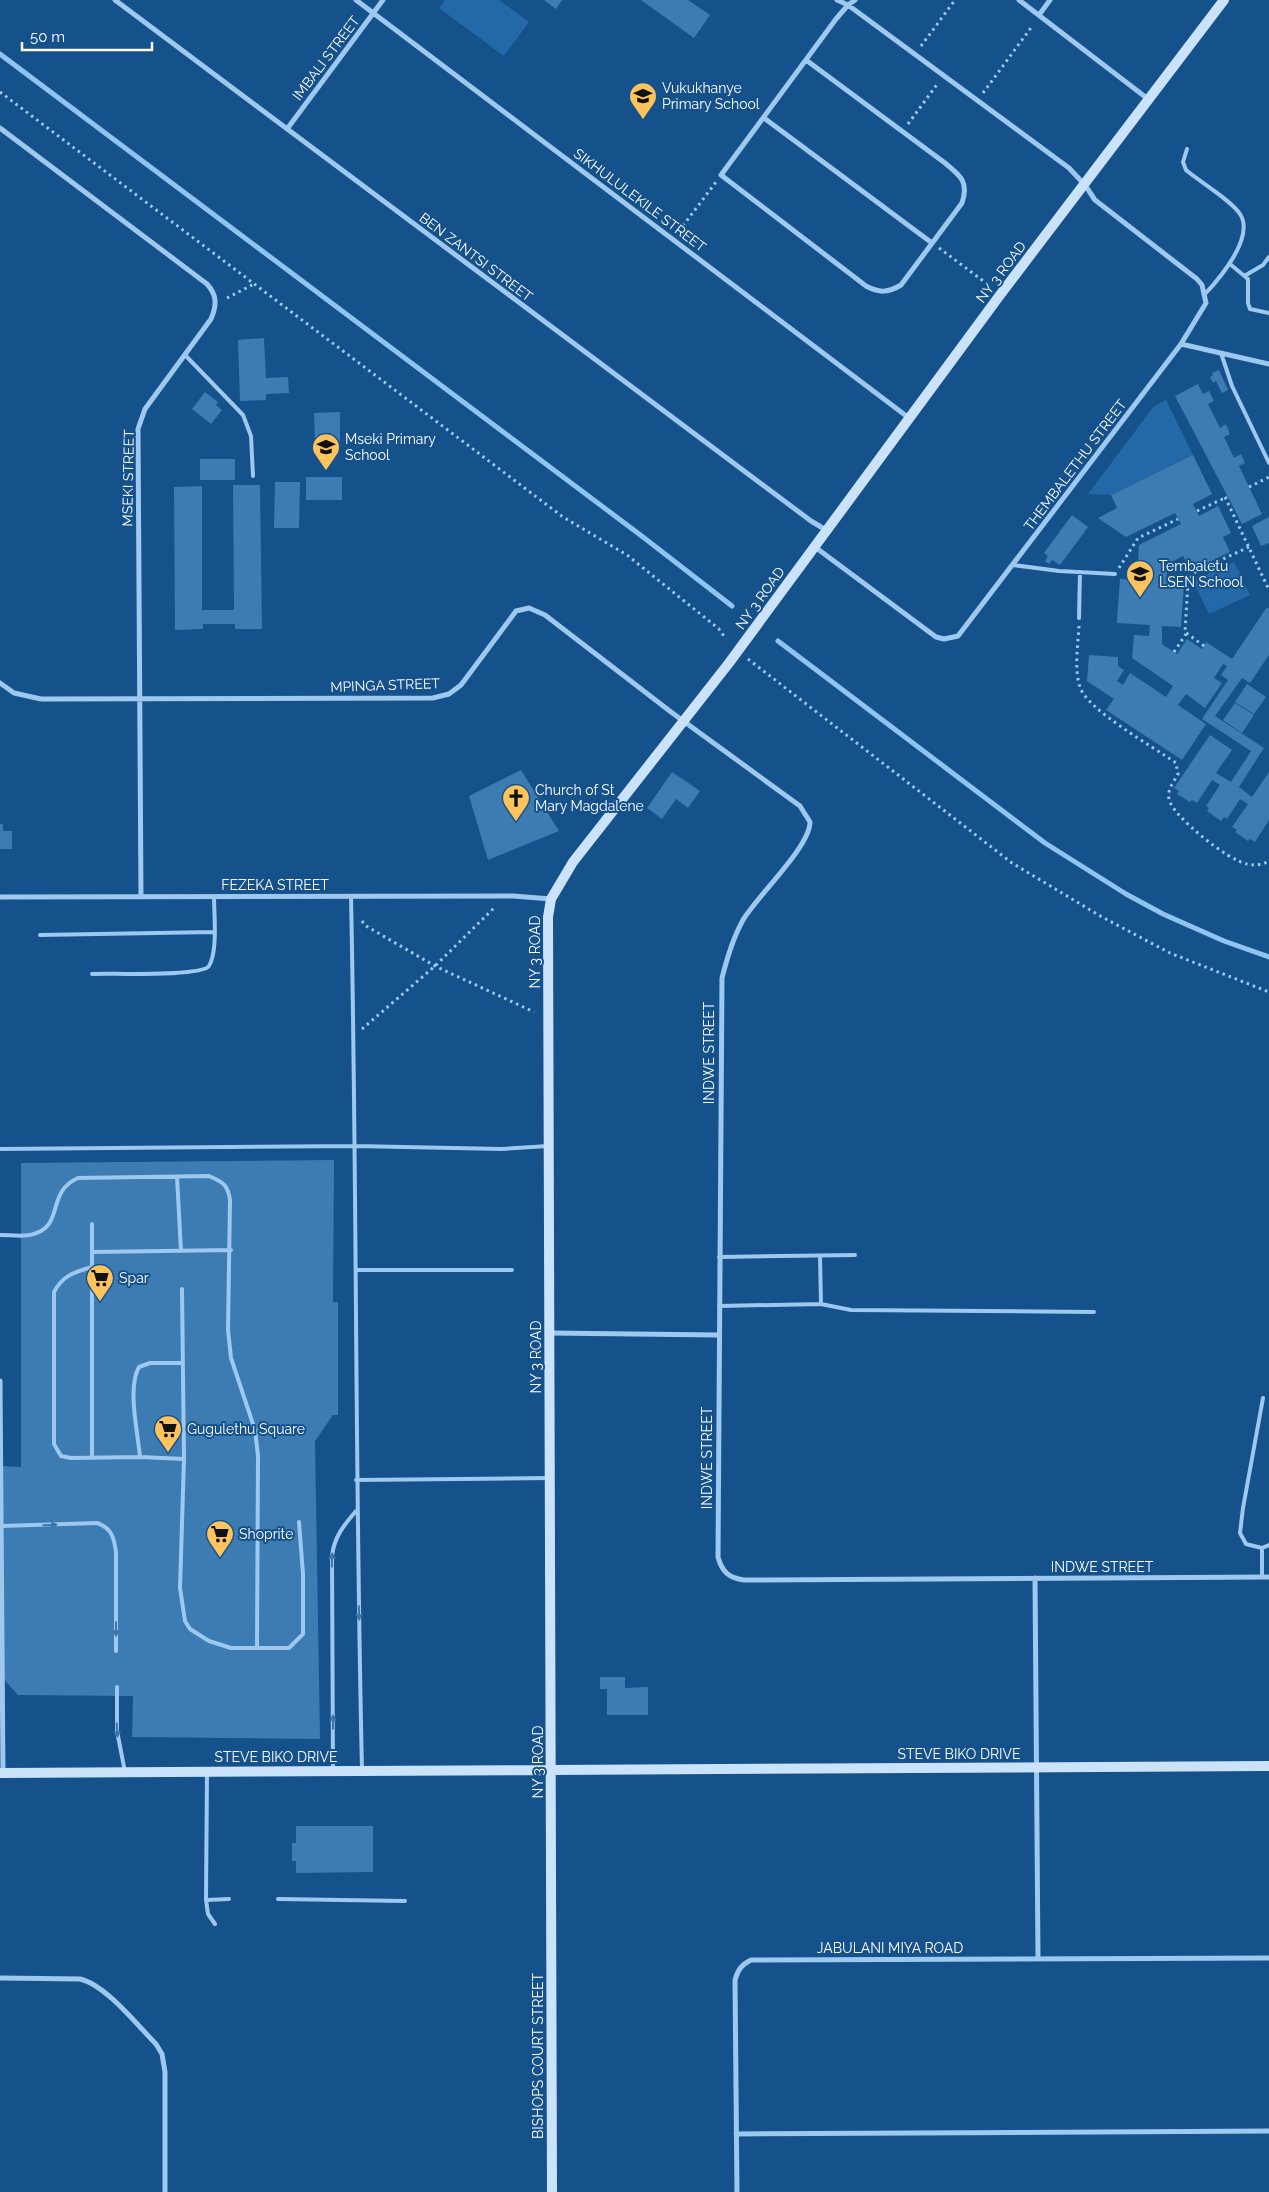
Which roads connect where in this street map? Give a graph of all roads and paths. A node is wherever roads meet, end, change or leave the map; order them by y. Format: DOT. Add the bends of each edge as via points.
graph roads {
  1 [pos="115,0"];
  2 [pos="356,0"];
  3 [pos="384,0"];
  4 [pos="837,0"];
  5 [pos="855,0"];
  6 [pos="955,0"];
  7 [pos="1019,0"];
  8 [pos="1050,0"];
  9 [pos="1224,0"];
  10 [pos="848,5"];
  11 [pos="373,14"];
  12 [pos="1039,15"];
  13 [pos="1033,25"];
  14 [pos="920,46"];
  15 [pos="806,60"];
  16 [pos="939,82"];
  17 [pos="0,92"];
  18 [pos="983,94"];
  19 [pos="1148,100"];
  20 [pos="764,118"];
  21 [pos="907,124"];
  22 [pos="0,128"];
  23 [pos="288,129"];
  24 [pos="1187,149"];
  25 [pos="721,175"];
  26 [pos="1085,185"];
  27 [pos="673,239"];
  28 [pos="932,243"];
  29 [pos="939,248"];
  30 [pos="1269,257"];
  31 [pos="1230,264"];
  32 [pos="1246,275"];
  33 [pos="254,284"];
  34 [pos="990,286"];
  35 [pos="1206,294"];
  36 [pos="227,298"];
  37 [pos="1269,313"];
  38 [pos="1181,344"];
  39 [pos="1221,353"];
  40 [pos="186,356"];
  41 [pos="1269,364"];
  42 [pos="909,418"];
  43 [pos="1269,463"];
  44 [pos="253,476"];
  45 [pos="1269,477"];
  46 [pos="1249,486"];
  47 [pos="1197,511"];
  48 [pos="1178,519"];
  49 [pos="826,530"];
  50 [pos="814,546"];
  51 [pos="1249,547"];
  52 [pos="1013,565"];
  53 [pos="1080,572"];
  54 [pos="1115,574"];
  55 [pos="1269,590"];
  56 [pos="1079,618"];
  57 [pos="1186,634"];
  58 [pos="726,639"];
  59 [pos="1204,646"];
  60 [pos="1174,652"];
  61 [pos="746,654"];
  62 [pos="0,683"];
  63 [pos="140,699"];
  64 [pos="685,721"];
  65 [pos="810,822"];
  66 [pos="1269,861"];
  67 [pos="351,896"];
  68 [pos="0,897"];
  69 [pos="141,897"];
  70 [pos="214,897"];
  71 [pos="551,899"];
  72 [pos="496,906"];
  73 [pos="361,920"];
  74 [pos="214,932"];
  75 [pos="40,935"];
  76 [pos="435,966"];
  77 [pos="92,974"];
  78 [pos="1269,992"];
  79 [pos="534,1012"];
  80 [pos="354,1036"];
  81 [pos="355,1146"];
  82 [pos="550,1146"];
  83 [pos="0,1150"];
  84 [pos="177,1177"];
  85 [pos="92,1224"];
  86 [pos="0,1236"];
  87 [pos="230,1250"];
  88 [pos="181,1251"];
  89 [pos="92,1252"];
  90 [pos="855,1255"];
  91 [pos="820,1256"];
  92 [pos="719,1257"];
  93 [pos="92,1267"];
  94 [pos="356,1270"];
  95 [pos="512,1270"];
  96 [pos="182,1289"];
  97 [pos="821,1304"];
  98 [pos="718,1306"];
  99 [pos="1094,1312"];
  100 [pos="550,1333"];
  101 [pos="718,1334"];
  102 [pos="183,1363"];
  103 [pos="0,1381"];
  104 [pos="1263,1398"];
  105 [pos="140,1457"];
  106 [pos="92,1458"];
  107 [pos="184,1459"];
  108 [pos="551,1478"];
  109 [pos="356,1480"];
  110 [pos="356,1511"];
  111 [pos="299,1522"];
  112 [pos="1,1526"];
  113 [pos="1269,1545"];
  114 [pos="1262,1548"];
  115 [pos="1269,1577"];
  116 [pos="1035,1578"];
  117 [pos="1262,1578"];
  118 [pos="257,1648"];
  119 [pos="116,1651"];
  120 [pos="1,1658"];
  121 [pos="117,1687"];
  122 [pos="1269,1766"];
  123 [pos="1038,1767"];
  124 [pos="552,1770"];
  125 [pos="206,1771"];
  126 [pos="333,1771"];
  127 [pos="362,1771"];
  128 [pos="125,1772"];
  129 [pos="2,1774"];
  130 [pos="229,1899"];
  131 [pos="278,1899"];
  132 [pos="206,1900"];
  133 [pos="405,1902"];
  134 [pos="551,1919"];
  135 [pos="215,1924"];
  136 [pos="1269,1958"];
  137 [pos="1038,1959"];
  138 [pos="0,1978"];
  139 [pos="1269,2131"];
  140 [pos="736,2134"];
  141 [pos="165,2192"];
  142 [pos="552,2192"];
  143 [pos="737,2192"];
  1 -- 23 [label="street, BEN ZANTSI STREET"];
  2 -- 11 [label="street, SIKHULULEKILE STREET"];
  3 -- 11 [label="street, IMBALI STREET"];
  4 -- 10 [label="street"];
  5 -- 10 [label="street"];
  6 -- 14 [label="path"];
  7 -- 12 [label="street"];
  8 -- 12 [label="street"];
  9 -- 19 [label="street, NY 3 ROAD"];
  10 -- 15 [label="street"];
  10 -- 26 [label="street" via="1069,168"];
  11 -- 23 [label="street, IMBALI STREET"];
  11 -- 27 [label="street, SIKHULULEKILE STREET"];
  12 -- 19 [label="street"];
  13 -- 18 [label="path"];
  15 -- 20 [label="street"];
  15 -- 28 [label="street" via="958,173 964,184 962,203"];
  16 -- 21 [label="path"];
  17 -- 33 [label="path"];
  19 -- 26 [label="street, NY 3 ROAD"];
  20 -- 25 [label="street"];
  20 -- 28 [label="street"];
  22 -- 40 [label="street, MSEKI STREET" via="213,291 215,310"];
  23 -- 49 [label="street, BEN ZANTSI STREET"];
  24 -- 31 [label="lane" via="1182,162 1186,170 1241,215 1243,229"];
  25 -- 27 [label="path"];
  25 -- 28 [label="street" via="874,290 891,291 901,285"];
  26 -- 35 [label="street" via="1095,200 1197,279"];
  26 -- 42 [label="street, NY 3 ROAD"];
  27 -- 42 [label="street, SIKHULULEKILE STREET"];
  29 -- 34 [label="path"];
  30 -- 32 [label="lane" via="1263,265"];
  31 -- 32 [label="lane"];
  31 -- 35 [label="lane"];
  32 -- 37 [label="lane" via="1250,309"];
  33 -- 36 [label="path"];
  33 -- 58 [label="path" via="563,517 627,555 719,629"];
  35 -- 38 [label="street, THEMBALETHU STREET" via="1203,310"];
  38 -- 39 [label="street"];
  38 -- 52 [label="street, THEMBALETHU STREET"];
  39 -- 41 [label="street"];
  39 -- 43 [label="lane" via="1232,386"];
  40 -- 44 [label="lane" via="243,415 251,436"];
  40 -- 63 [label="street, MSEKI STREET" via="145,409 138,429"];
  42 -- 49 [label="street, NY 3 ROAD"];
  45 -- 46 [label="path"];
  47 -- 51 [label="path" via="1226,497"];
  48 -- 54 [label="path" via="1138,538"];
  49 -- 50 [label="street, NY 3 ROAD"];
  50 -- 52 [label="street, THEMBALETHU STREET" via="944,640 962,632"];
  50 -- 64 [label="street, NY 3 ROAD"];
  51 -- 55 [label="path"];
  51 -- 57 [label="path" via="1190,577"];
  52 -- 53 [label="lane"];
  53 -- 54 [label="lane"];
  53 -- 56 [label="lane"];
  56 -- 66 [label="path" via="1078,679 1085,698 1176,763 1178,774 1168,799 1180,817 1198,834 1241,863 1253,865"];
  57 -- 59 [label="path"];
  57 -- 60 [label="path"];
  61 -- 78 [label="path" via="749,660 1012,863 1170,953"];
  62 -- 63 [label="street, MPINGA STREET" via="31,699"];
  63 -- 64 [label="street, MPINGA STREET" via="443,696 461,685 509,618 519,609 529,608 545,616"];
  63 -- 69 [label="street, MSEKI STREET"];
  64 -- 65 [label="street, MPINGA STREET" via="800,806"];
  64 -- 71 [label="street, NY 3 ROAD" via="573,862"];
  65 -- 92 [label="street, INDWE STREET" via="804,839 744,919 722,978"];
  67 -- 70 [label="street, FEZEKA STREET"];
  67 -- 71 [label="street, FEZEKA STREET"];
  67 -- 80 [label="lane"];
  68 -- 69 [label="street, FEZEKA STREET"];
  69 -- 70 [label="street, FEZEKA STREET"];
  70 -- 74 [label="lane"];
  71 -- 82 [label="street, NY 3 ROAD" via="548,917"];
  72 -- 76 [label="path"];
  73 -- 76 [label="path"];
  74 -- 75 [label="lane"];
  74 -- 77 [label="lane" via="211,960 205,970"];
  76 -- 79 [label="path"];
  76 -- 80 [label="path"];
  80 -- 81 [label="lane"];
  81 -- 82 [label="lane" via="502,1149"];
  81 -- 83 [label="lane"];
  81 -- 94 [label="lane"];
  82 -- 100 [label="street, NY 3 ROAD"];
  84 -- 86 [label="lane" via="78,1178 63,1188 48,1225 40,1232"];
  84 -- 87 [label="lane" via="209,1176 224,1183 228,1189"];
  84 -- 88 [label="lane"];
  85 -- 89 [label="lane"];
  87 -- 88 [label="lane"];
  87 -- 118 [label="lane" via="228,1330 231,1358 255,1430 258,1456"];
  88 -- 89 [label="lane"];
  89 -- 93 [label="lane"];
  90 -- 91 [label="lane"];
  91 -- 92 [label="lane"];
  91 -- 97 [label="lane"];
  92 -- 98 [label="street, INDWE STREET"];
  93 -- 106 [label="lane"];
  93 -- 106 [label="lane" via="74,1272 59,1284 54,1292 53,1328 54,1444 61,1456"];
  94 -- 95 [label="lane"];
  94 -- 109 [label="lane"];
  96 -- 102 [label="lane"];
  97 -- 98 [label="lane"];
  97 -- 99 [label="lane" via="851,1310"];
  98 -- 101 [label="street, INDWE STREET"];
  100 -- 101 [label="street"];
  100 -- 108 [label="street, NY 3 ROAD"];
  101 -- 116 [label="street, INDWE STREET" via="718,1557 725,1573 744,1580"];
  102 -- 105 [label="lane" via="150,1363 139,1367 135,1373"];
  102 -- 107 [label="lane"];
  103 -- 112 [label="street"];
  104 -- 114 [label="lane" via="1240,1533 1246,1544"];
  105 -- 106 [label="lane"];
  105 -- 107 [label="lane"];
  107 -- 118 [label="lane" via="180,1588 185,1621 190,1629 209,1641 231,1648"];
  108 -- 109 [label="lane"];
  108 -- 124 [label="street, NY 3 ROAD"];
  109 -- 110 [label="lane"];
  126 -- 110 [label="lane, one-way" via="333,1543"];
  110 -- 127 [label="lane, one-way"];
  111 -- 118 [label="lane" via="303,1634 289,1648"];
  112 -- 119 [label="lane, one-way" via="97,1523 109,1529 116,1552"];
  112 -- 120 [label="street"];
  113 -- 114 [label="lane"];
  114 -- 117 [label="lane"];
  115 -- 117 [label="street, INDWE STREET"];
  116 -- 117 [label="street, INDWE STREET"];
  116 -- 123 [label="street"];
  120 -- 129 [label="street"];
  121 -- 128 [label="lane, one-way" via="117,1737"];
  122 -- 123 [label="street, STEVE BIKO DRIVE"];
  123 -- 124 [label="street, STEVE BIKO DRIVE"];
  123 -- 137 [label="street"];
  124 -- 127 [label="street, STEVE BIKO DRIVE"];
  124 -- 134 [label="street, NY 3 ROAD"];
  125 -- 126 [label="street, STEVE BIKO DRIVE"];
  125 -- 128 [label="street, STEVE BIKO DRIVE"];
  125 -- 132 [label="lane"];
  126 -- 127 [label="street, STEVE BIKO DRIVE"];
  128 -- 129 [label="street, STEVE BIKO DRIVE"];
  130 -- 132 [label="lane"];
  131 -- 133 [label="lane"];
  132 -- 135 [label="lane" via="208,1914"];
  134 -- 142 [label="street, BISHOPS COURT STREET"];
  136 -- 137 [label="street, JABULANI MIYA ROAD"];
  137 -- 140 [label="street, JABULANI MIYA ROAD" via="760,1959 743,1964 735,1980"];
  138 -- 141 [label="street" via="80,1979 90,1982 156,2044 162,2054 165,2072"];
  139 -- 140 [label="street"];
  140 -- 143 [label="street, JABULANI MIYA ROAD"];
}
